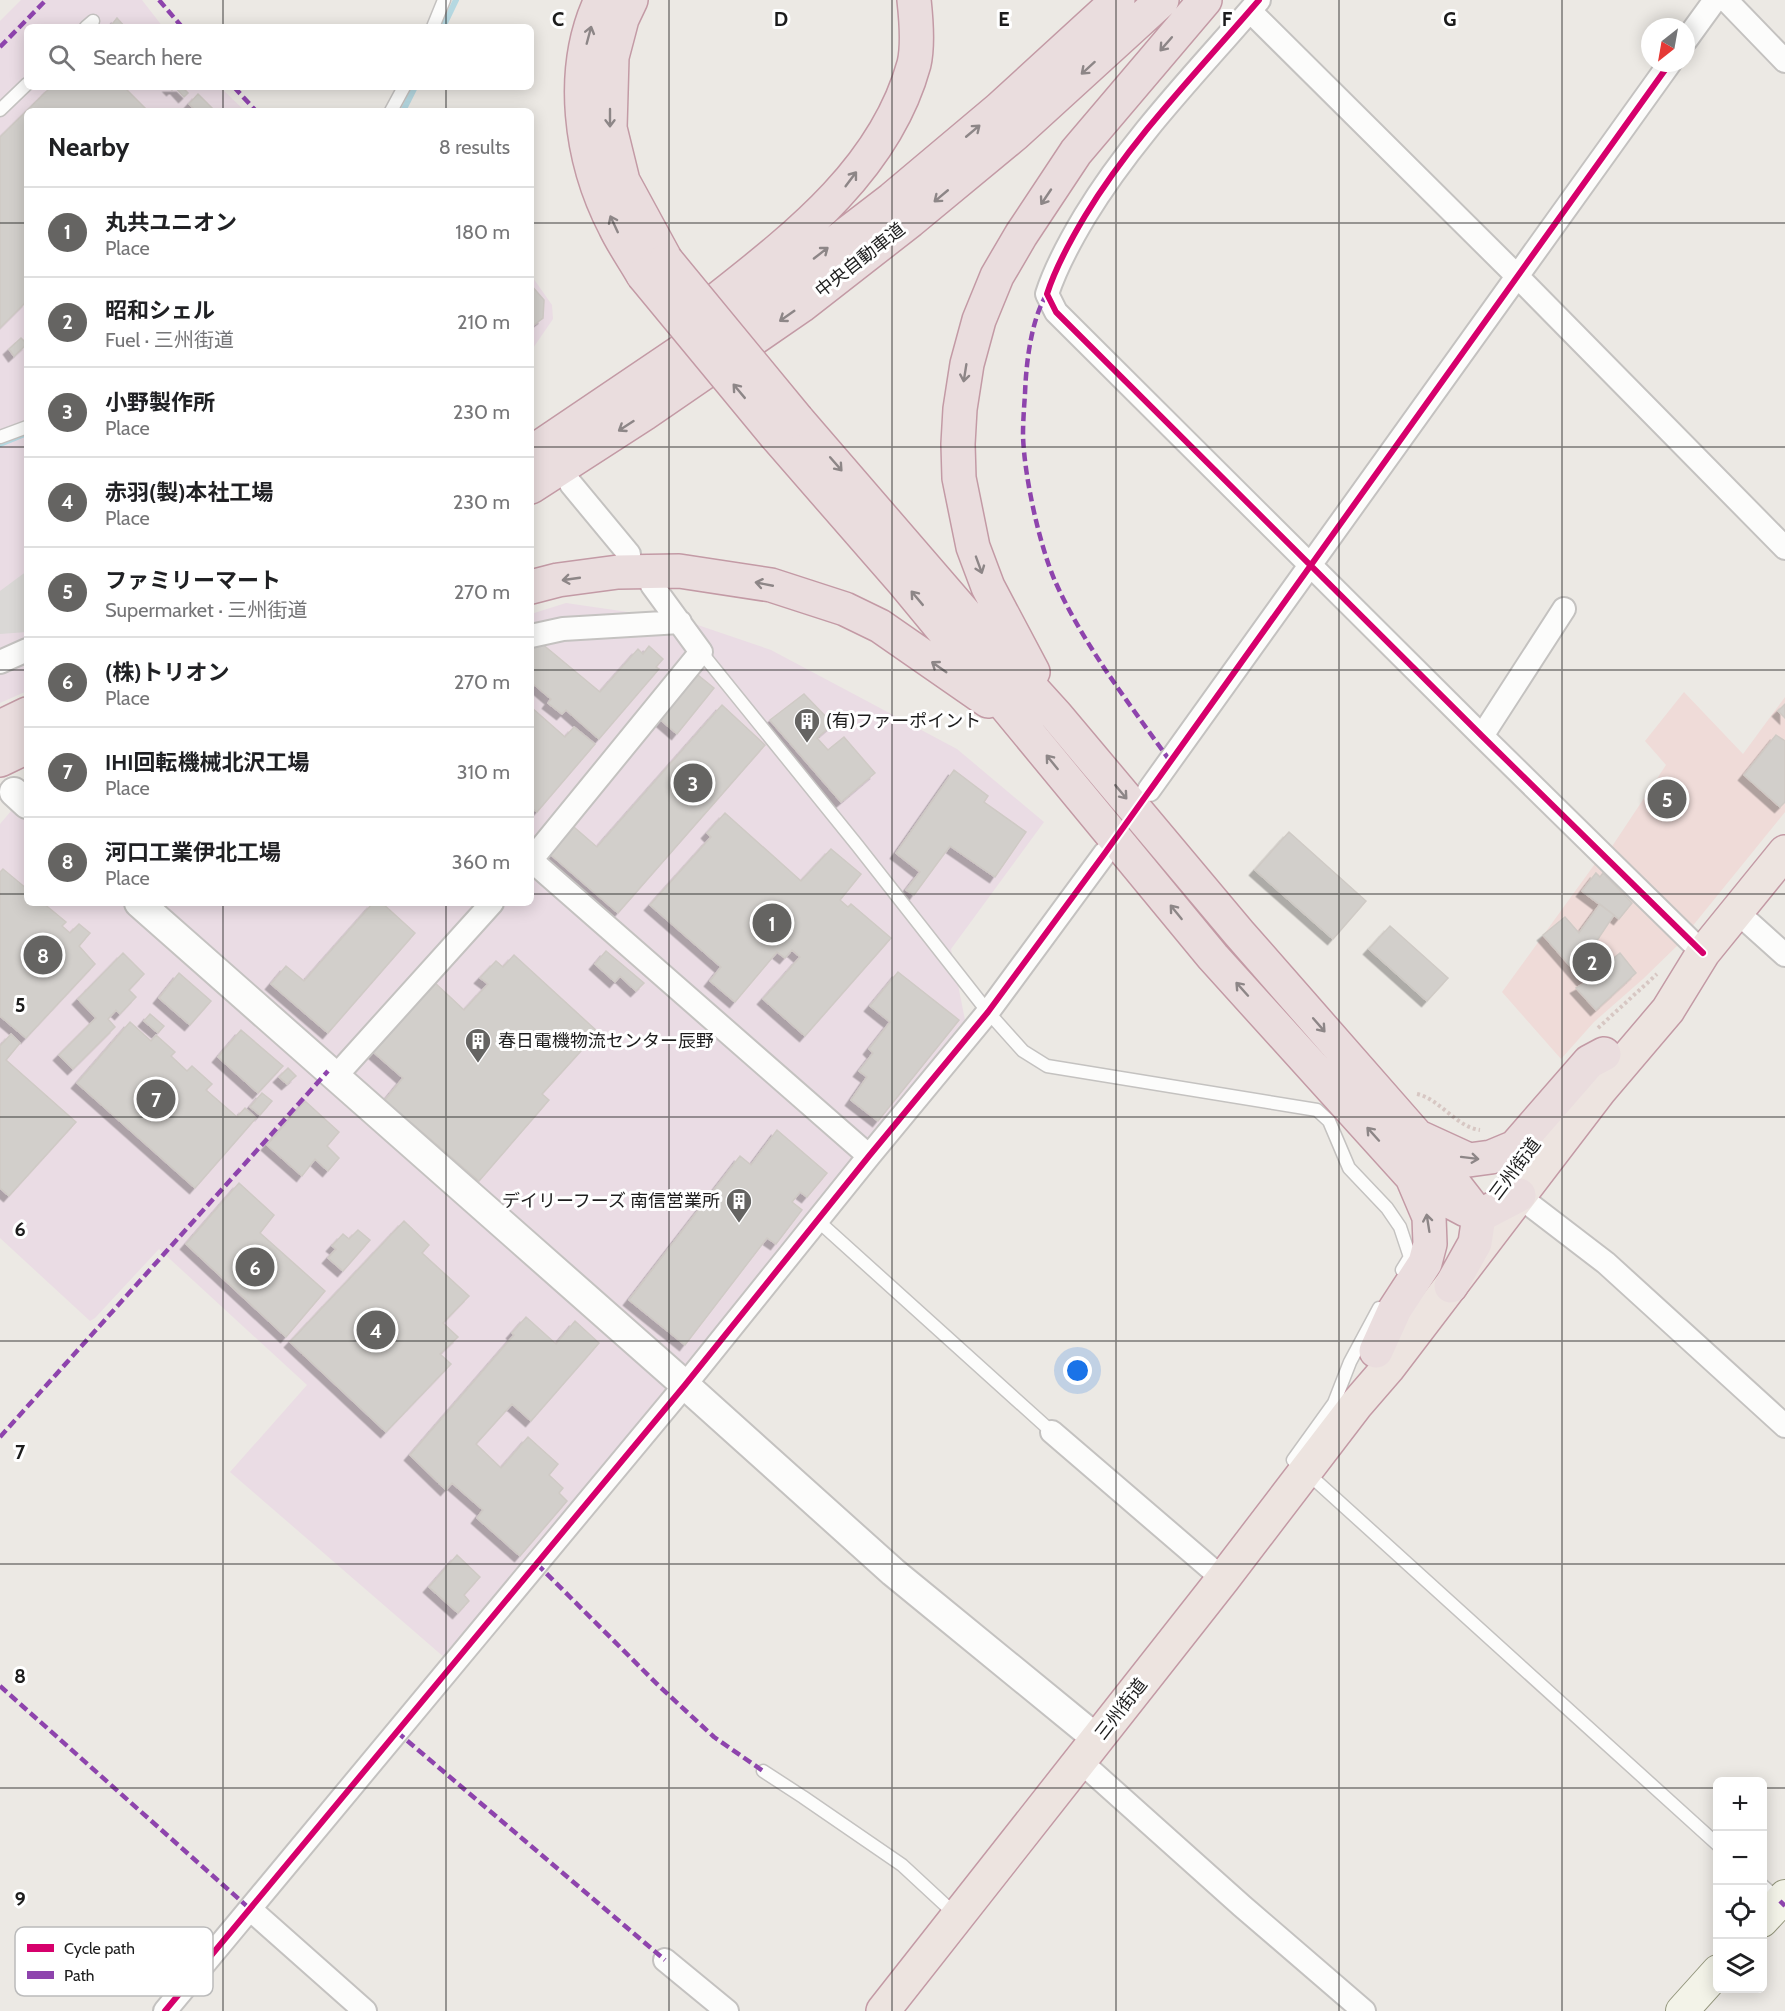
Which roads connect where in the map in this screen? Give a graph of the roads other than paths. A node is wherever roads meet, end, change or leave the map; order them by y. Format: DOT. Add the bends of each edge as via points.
graph roads {
  1 [pos="444,0"];
  2 [pos="601,0"];
  3 [pos="631,0"];
  4 [pos="914,0"];
  5 [pos="1118,0"];
  6 [pos="1162,0"];
  7 [pos="1205,0"];
  8 [pos="1715,0"];
  9 [pos="1725,0"];
  10 [pos="1255,6"];
  11 [pos="434,24"];
  12 [pos="1695,28"];
  13 [pos="1785,61"];
  14 [pos="1664,72"];
  15 [pos="24,87"];
  16 [pos="402,90"];
  17 [pos="393,108"];
  18 [pos="0,110"];
  19 [pos="654,267"];
  20 [pos="1517,276"];
  21 [pos="24,428"];
  22 [pos="787,428"];
  23 [pos="0,437"];
  24 [pos="534,439"];
  25 [pos="534,451"];
  26 [pos="571,484"];
  27 [pos="534,485"];
  28 [pos="1785,548"];
  29 [pos="629,554"];
  30 [pos="1310,566"];
  31 [pos="652,585"];
  32 [pos="534,586"];
  33 [pos="1564,609"];
  34 [pos="680,622"];
  35 [pos="534,635"];
  36 [pos="24,651"];
  37 [pos="701,652"];
  38 [pos="0,662"];
  39 [pos="24,715"];
  40 [pos="1056,715"];
  41 [pos="1021,724"];
  42 [pos="0,727"];
  43 [pos="1482,736"];
  44 [pos="24,748"];
  45 [pos="0,760"];
  46 [pos="1149,790"];
  47 [pos="1104,852"];
  48 [pos="1785,852"];
  49 [pos="534,855"];
  50 [pos="534,862"];
  51 [pos="142,906"];
  52 [pos="489,906"];
  53 [pos="1736,911"];
  54 [pos="1704,953"];
  55 [pos="1785,955"];
  56 [pos="988,1012"];
  57 [pos="1604,1054"];
  58 [pos="335,1077"];
  59 [pos="1417,1136"];
  60 [pos="869,1156"];
  61 [pos="1412,1177"];
  62 [pos="1511,1190"];
  63 [pos="1479,1216"];
  64 [pos="818,1220"];
  65 [pos="1451,1286"];
  66 [pos="1376,1351"];
  67 [pos="685,1385"];
  68 [pos="1356,1405"];
  69 [pos="1785,1426"];
  70 [pos="1052,1432"];
  71 [pos="1305,1472"];
  72 [pos="1223,1579"];
  73 [pos="1088,1750"];
  74 [pos="763,1771"];
  75 [pos="1713,1840"];
  76 [pos="250,1909"];
  77 [pos="957,1916"];
  78 [pos="213,1953"];
  79 [pos="665,1960"];
  80 [pos="1713,1977"];
  81 [pos="178,1996"];
  82 [pos="165,2011"];
  83 [pos="365,2011"];
  84 [pos="727,2011"];
  85 [pos="883,2011"];
  86 [pos="1365,2011"];
  87 [pos="1682,2011"];
  1 -- 11 [label="lane"];
  19 -- 2 [label="highway, one-way" via="610,216 593,173 582,86 586,47"];
  3 -- 19 [label="highway, one-way" via="612,57 610,128 623,181"];
  24 -- 4 [label="highway, one-way" via="640,361 792,238 843,190 882,136 902,98 914,62"];
  25 -- 5 [label="highway, 中央自動車道, one-way" via="784,282 883,206 999,109"];
  6 -- 27 [label="highway, 中央自動車道, one-way" via="1014,135 810,299"];
  7 -- 40 [label="highway, one-way" via="1076,152 1021,235 979,320 967,364 960,409 959,478 973,547 988,587"];
  8 -- 12 [label="street"];
  9 -- 13 [label="street"];
  10 -- 20 [label="street"];
  10 -- 30 [label="street" via="1134,145 1075,233 1047,294 1056,312"];
  14 -- 20 [label="street"];
  15 -- 18 [label="lane"];
  16 -- 17 [label="lane"];
  19 -- 22 [label="highway, bridge"];
  20 -- 28 [label="street"];
  20 -- 30 [label="street"];
  21 -- 23 [label="lane"];
  22 -- 40 [label="highway, one-way"];
  41 -- 22 [label="highway, one-way" via="905,584"];
  26 -- 29 [label="street"];
  30 -- 43 [label="street"];
  30 -- 46 [label="street"];
  31 -- 34 [label="street"];
  41 -- 32 [label="highway, one-way" via="880,626 845,609 771,585 679,571 618,572"];
  33 -- 43 [label="street"];
  34 -- 35 [label="street" via="563,629"];
  34 -- 37 [label="street"];
  36 -- 38 [label="street"];
  37 -- 49 [label="street"];
  37 -- 56 [label="lane"];
  39 -- 42 [label="highway"];
  40 -- 59 [label="highway, one-way"];
  61 -- 41 [label="highway, one-way" via="1213,957"];
  43 -- 54 [label="street"];
  44 -- 45 [label="highway"];
  47 -- 56 [label="street"];
  48 -- 53 [label="highway, 三州街道"];
  50 -- 60 [label="street"];
  51 -- 58 [label="street"];
  52 -- 58 [label="street"];
  53 -- 54 [label="highway, 三州街道"];
  53 -- 55 [label="street"];
  54 -- 57 [label="highway, 三州街道"];
  54 -- 62 [label="highway, 三州街道" via="1668,1010"];
  56 -- 60 [label="street"];
  56 -- 71 [label="lane" via="1023,1051 1047,1066 1317,1110 1329,1121 1349,1168 1387,1208 1400,1227 1410,1257 1360,1341 1334,1403 1293,1460"];
  59 -- 57 [label="highway, one-way" via="1469,1160 1515,1148 1589,1062"];
  57 -- 62 [label="highway, 三州街道"];
  58 -- 67 [label="street"];
  59 -- 63 [label="highway"];
  60 -- 64 [label="street"];
  61 -- 63 [label="highway"];
  66 -- 61 [label="highway, one-way" via="1395,1309 1425,1263 1430,1244 1429,1217"];
  62 -- 63 [label="highway"];
  62 -- 65 [label="highway, 三州街道"];
  62 -- 69 [label="street" via="1606,1263"];
  63 -- 65 [label="highway" via="1475,1243"];
  63 -- 66 [label="highway, 三州街道"];
  64 -- 67 [label="street"];
  64 -- 70 [label="lane"];
  65 -- 68 [label="highway, 三州街道"];
  66 -- 68 [label="highway, 三州街道"];
  67 -- 73 [label="street"];
  67 -- 76 [label="street"];
  68 -- 71 [label="highway, 三州街道"];
  70 -- 72 [label="street"];
  71 -- 72 [label="highway, 三州街道"];
  71 -- 75 [label="lane"];
  72 -- 73 [label="highway, 三州街道"];
  73 -- 77 [label="highway, 三州街道"];
  73 -- 86 [label="street" via="1251,1913"];
  74 -- 77 [label="lane" via="902,1865"];
  76 -- 78 [label="street"];
  76 -- 83 [label="street"];
  77 -- 85 [label="highway, 三州街道"];
  79 -- 84 [label="street"];
  80 -- 87 [label="main road"];
  81 -- 82 [label="street"];
}
